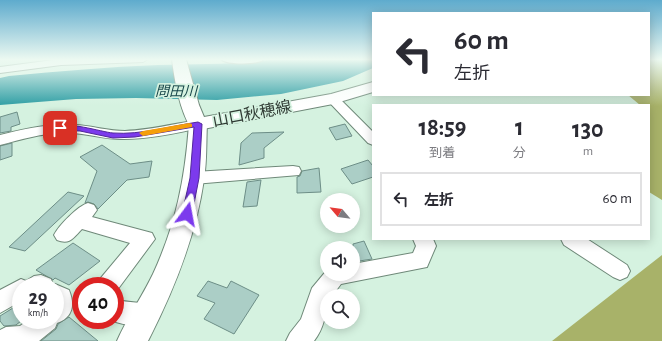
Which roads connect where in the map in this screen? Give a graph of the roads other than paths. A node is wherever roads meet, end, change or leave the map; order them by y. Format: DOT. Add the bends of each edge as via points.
graph roads {
  1 [pos="183,75"];
  2 [pos="372,87"];
  3 [pos="333,99"];
  4 [pos="194,115"];
  5 [pos="372,139"];
  6 [pos="0,140"];
  7 [pos="293,170"];
  8 [pos="194,178"];
  9 [pos="64,235"];
  10 [pos="423,240"];
  11 [pos="572,240"];
  12 [pos="360,272"];
  13 [pos="620,272"];
  14 [pos="115,277"];
  15 [pos="331,281"];
  16 [pos="12,295"];
  17 [pos="0,302"];
  18 [pos="124,313"];
  19 [pos="148,314"];
  20 [pos="34,329"];
  21 [pos="17,340"];
  22 [pos="132,341"];
  23 [pos="298,341"];
  1 -- 4 [label="main road, 山口秋穂線"];
  2 -- 3 [label="main road, 山口秋穂線"];
  3 -- 4 [label="main road, 山口秋穂線"];
  3 -- 5 [label="street"];
  4 -- 6 [label="street" via="135,135 113,135 60,128 39,130"];
  4 -- 8 [label="street"];
  7 -- 8 [label="street"];
  8 -- 19 [label="street" via="187,214"];
  9 -- 14 [label="street" via="83,216 144,240"];
  10 -- 12 [label="street" via="426,246 420,261"];
  11 -- 13 [label="street"];
  15 -- 23 [label="street" via="320,295 312,326"];
  16 -- 17 [label="street"];
  18 -- 19 [label="street"];
  19 -- 22 [label="street"];
  20 -- 21 [label="street"];
}
